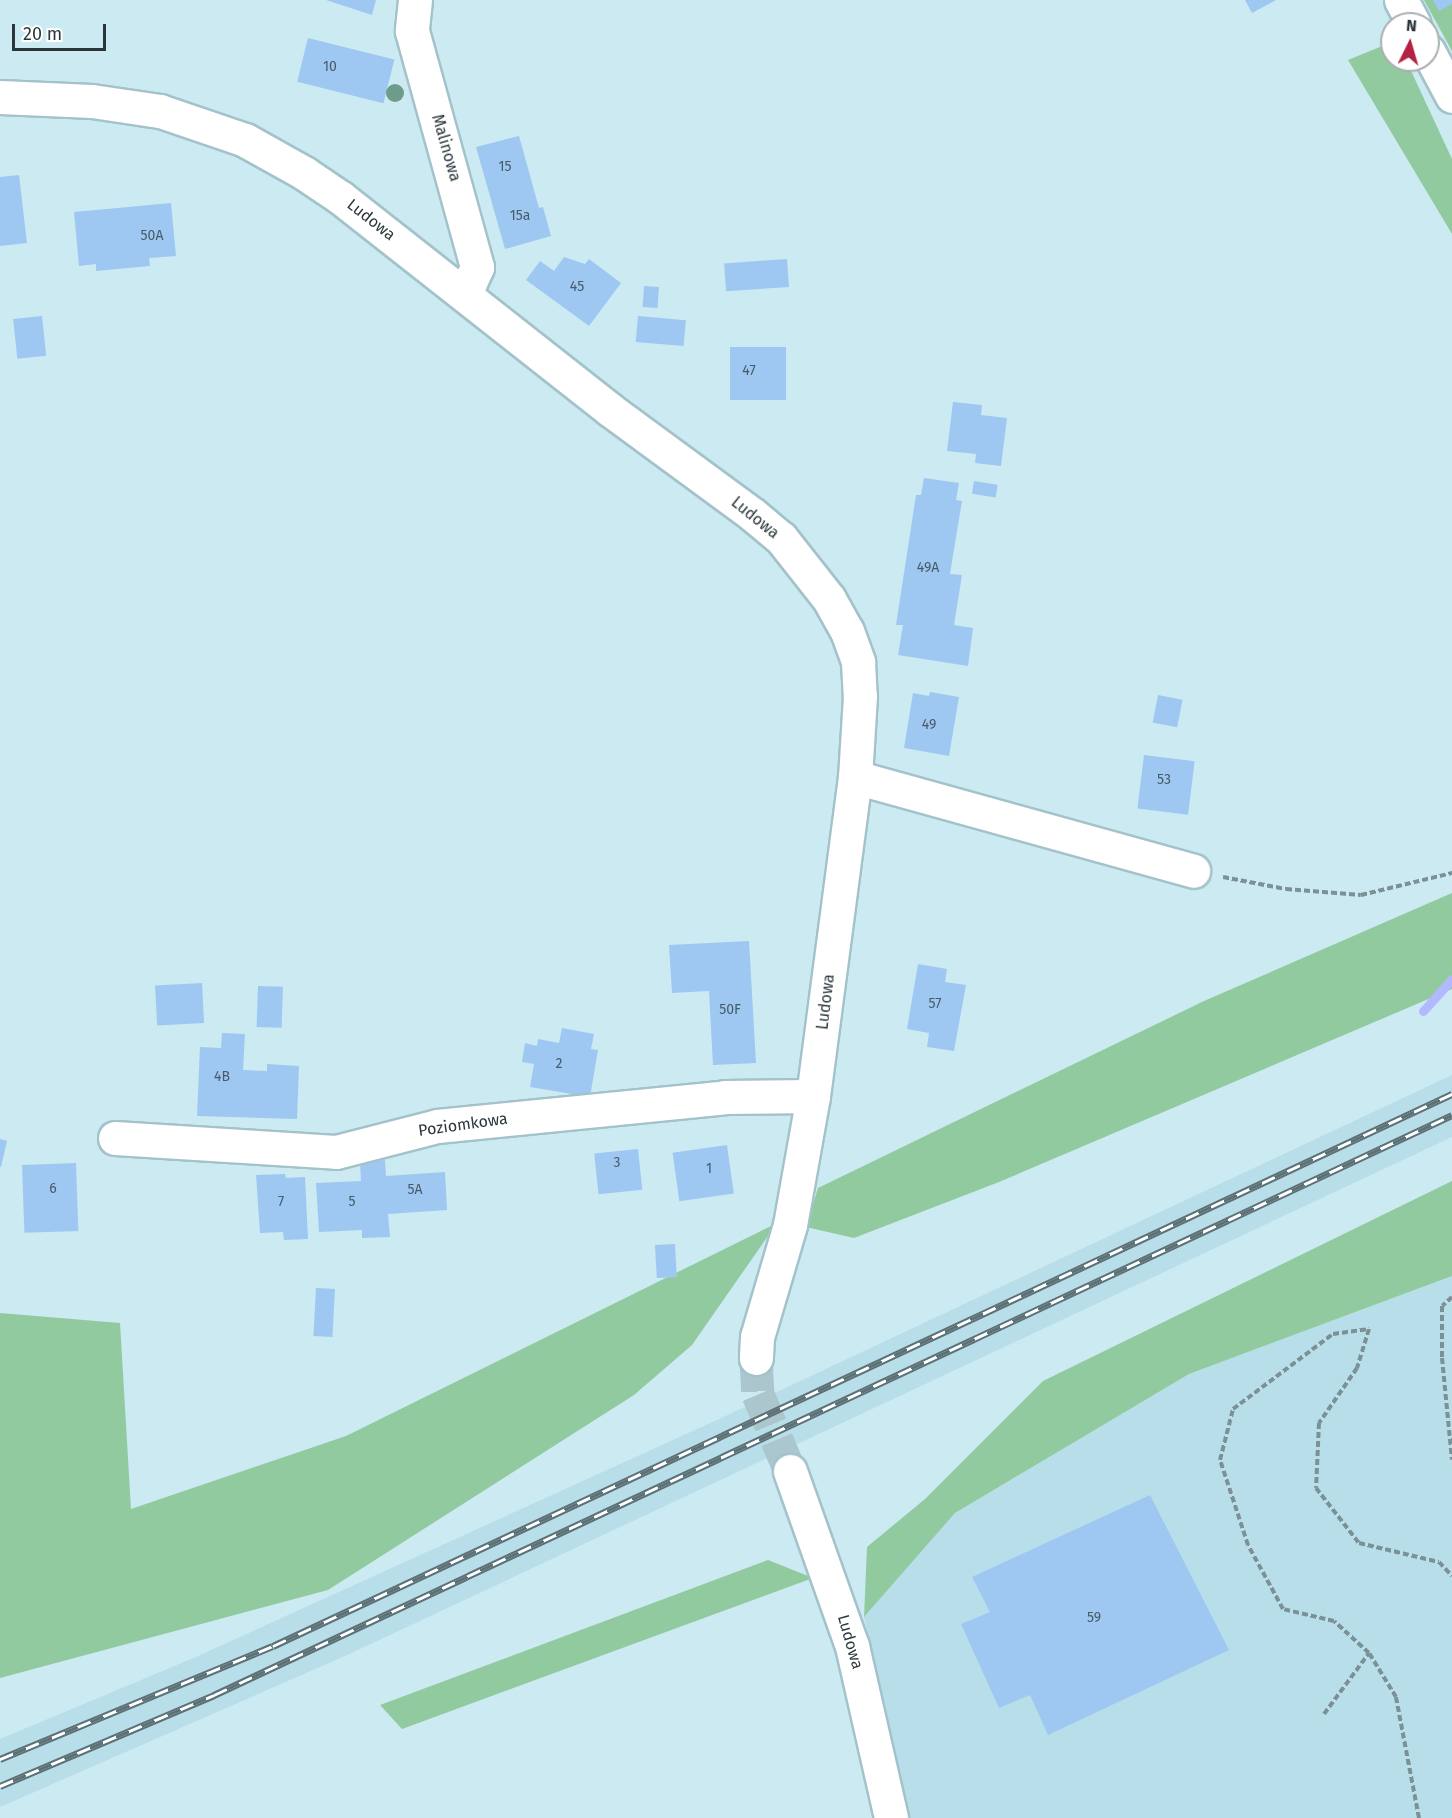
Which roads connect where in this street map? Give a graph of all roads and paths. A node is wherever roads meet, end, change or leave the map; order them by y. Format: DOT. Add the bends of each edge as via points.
graph roads {
  1 [pos="415,0"];
  2 [pos="1439,72"];
  3 [pos="1452,96"];
  4 [pos="0,97"];
  5 [pos="465,294"];
  6 [pos="855,777"];
  7 [pos="1193,871"];
  8 [pos="1452,873"];
  9 [pos="813,1096"];
  10 [pos="114,1138"];
  11 [pos="1452,1297"];
  12 [pos="756,1358"];
  13 [pos="1452,1460"];
  14 [pos="790,1471"];
  15 [pos="1452,1575"];
  16 [pos="1370,1653"];
  17 [pos="1324,1714"];
  18 [pos="891,1818"];
  19 [pos="1419,1818"];
  1 -- 5 [label="street, Malinowa" via="412,31 477,267"];
  2 -- 3 [label="street"];
  4 -- 5 [label="street, Ludowa" via="128,105 214,127 273,155 332,192"];
  5 -- 6 [label="street, Ludowa" via="609,409 752,514 808,569 847,631 858,662"];
  6 -- 7 [label="street"];
  6 -- 9 [label="street, Ludowa"];
  7 -- 8 [label="path" via="1286,890 1360,895"];
  9 -- 10 [label="street, Poziomkowa" via="714,1098 437,1126 336,1152"];
  9 -- 12 [label="street, Ludowa" via="790,1225 759,1329"];
  11 -- 13 [label="path" via="1442,1306 1442,1358"];
  14 -- 18 [label="street, Ludowa" via="852,1646"];
  15 -- 16 [label="path" via="1439,1562 1359,1543 1316,1488 1319,1423 1357,1368 1369,1329 1333,1334 1233,1409 1220,1460 1248,1545 1283,1609 1334,1620"];
  16 -- 17 [label="path"];
  16 -- 19 [label="path" via="1396,1697"];
}
